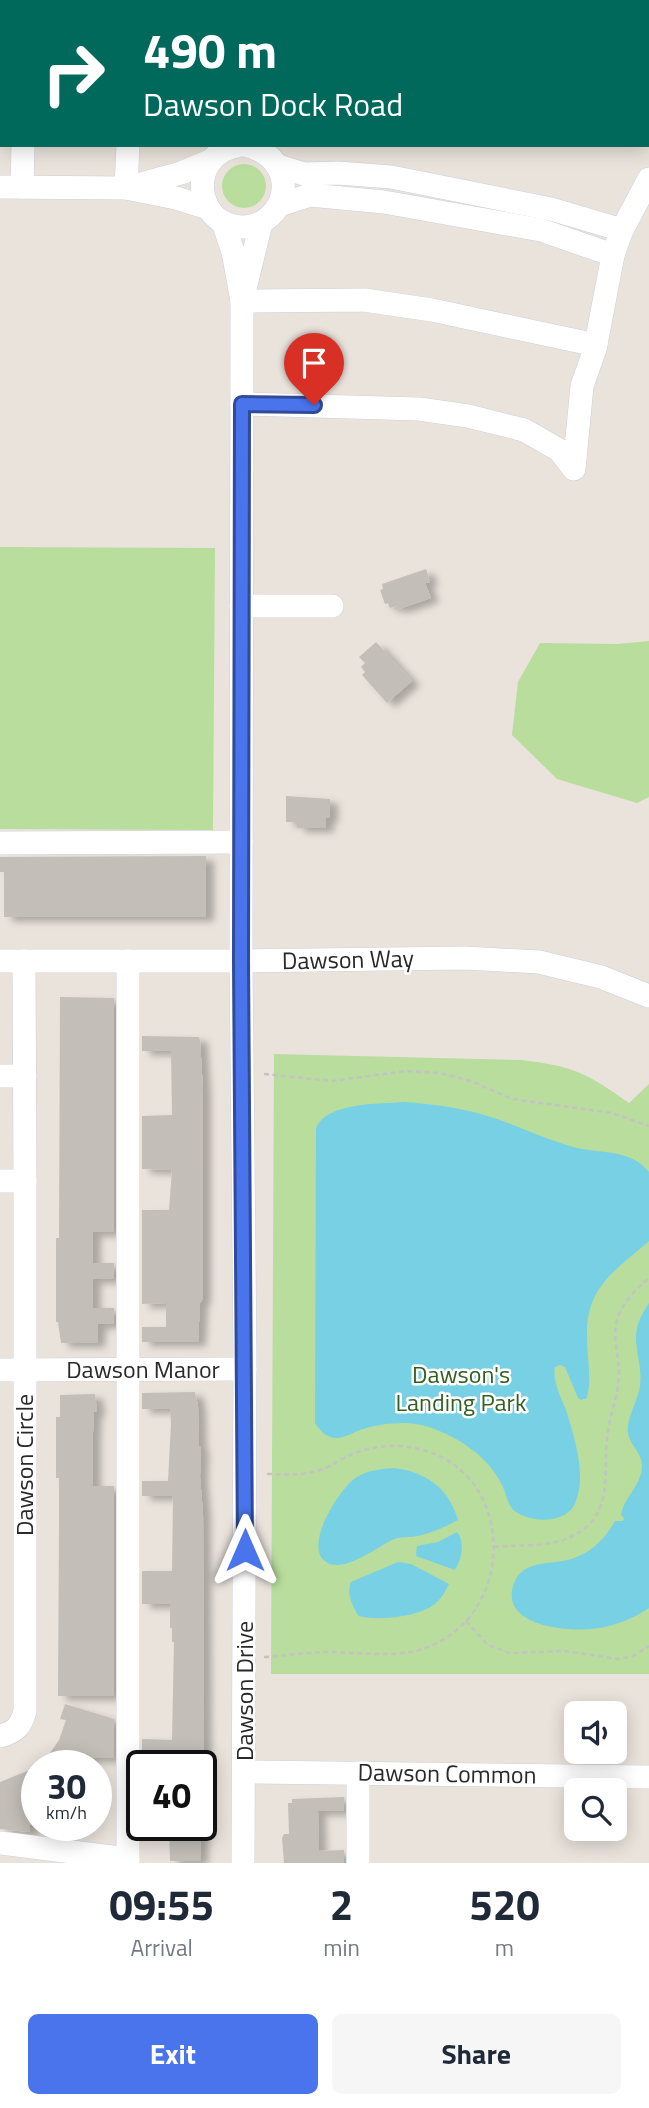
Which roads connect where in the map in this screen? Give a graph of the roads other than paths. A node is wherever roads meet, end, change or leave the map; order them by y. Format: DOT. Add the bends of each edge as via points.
graph roads {
  1 [pos="22,147"];
  2 [pos="128,147"];
  3 [pos="244,151"];
  4 [pos="649,180"];
  5 [pos="11,187"];
  6 [pos="126,188"];
  7 [pos="279,205"];
  8 [pos="216,215"];
  9 [pos="261,223"];
  10 [pos="622,230"];
  11 [pos="613,256"];
  12 [pos="242,301"];
  13 [pos="596,345"];
  14 [pos="242,404"];
  15 [pos="332,606"];
  16 [pos="241,607"];
  17 [pos="241,842"];
  18 [pos="0,843"];
  19 [pos="0,961"];
  20 [pos="24,961"];
  21 [pos="128,961"];
  22 [pos="241,961"];
  23 [pos="649,996"];
  24 [pos="0,1076"];
  25 [pos="25,1076"];
  26 [pos="0,1181"];
  27 [pos="25,1181"];
  28 [pos="245,1369"];
  29 [pos="0,1370"];
  30 [pos="25,1370"];
  31 [pos="128,1370"];
  32 [pos="0,1736"];
  33 [pos="245,1772"];
  34 [pos="358,1773"];
  35 [pos="649,1777"];
  36 [pos="0,1843"];
  37 [pos="128,1861"];
  38 [pos="243,1863"];
  39 [pos="358,1863"];
  1 -- 5 [label="street"];
  2 -- 6 [label="street"];
  3 -- 6 [label="street"];
  3 -- 7 [label="street" via="283,179"];
  3 -- 8 [label="street" via="202,177 201,191"];
  3 -- 10 [label="street" via="304,174 391,177 551,209"];
  4 -- 10 [label="street"];
  5 -- 6 [label="street"];
  6 -- 8 [label="street" via="176,198"];
  7 -- 9 [label="street"];
  7 -- 11 [label="street" via="310,195 384,202 541,230"];
  8 -- 9 [label="street" via="235,227"];
  8 -- 12 [label="street, Dawson Drive" via="233,252"];
  9 -- 12 [label="street, Dawson Drive"];
  10 -- 11 [label="street"];
  11 -- 13 [label="street"];
  12 -- 13 [label="street" via="364,300"];
  12 -- 14 [label="street, Dawson Drive"];
  13 -- 14 [label="street" via="582,386 574,469 559,450 524,430 468,416 419,409"];
  14 -- 16 [label="street, Dawson Drive"];
  15 -- 16 [label="street"];
  16 -- 17 [label="street, Dawson Drive"];
  17 -- 18 [label="street"];
  17 -- 22 [label="street, Dawson Drive"];
  19 -- 20 [label="street, Dawson Way"];
  20 -- 21 [label="street, Dawson Way"];
  20 -- 25 [label="street, Dawson Circle"];
  21 -- 22 [label="street, Dawson Way"];
  21 -- 31 [label="street"];
  22 -- 23 [label="street, Dawson Way" via="465,958 539,962 601,977"];
  22 -- 28 [label="street, Dawson Drive"];
  24 -- 25 [label="street"];
  25 -- 27 [label="street, Dawson Circle"];
  26 -- 27 [label="street"];
  27 -- 30 [label="street, Dawson Circle"];
  28 -- 31 [label="street, Dawson Manor"];
  28 -- 33 [label="street, Dawson Drive"];
  29 -- 30 [label="street, Dawson Manor"];
  30 -- 31 [label="street, Dawson Manor"];
  30 -- 32 [label="street, Dawson Circle" via="24,1710 22,1725"];
  31 -- 37 [label="street"];
  33 -- 34 [label="street, Dawson Common"];
  33 -- 38 [label="street, Dawson Drive"];
  34 -- 35 [label="street, Dawson Common"];
  34 -- 39 [label="street"];
  36 -- 37 [label="street"];
}
